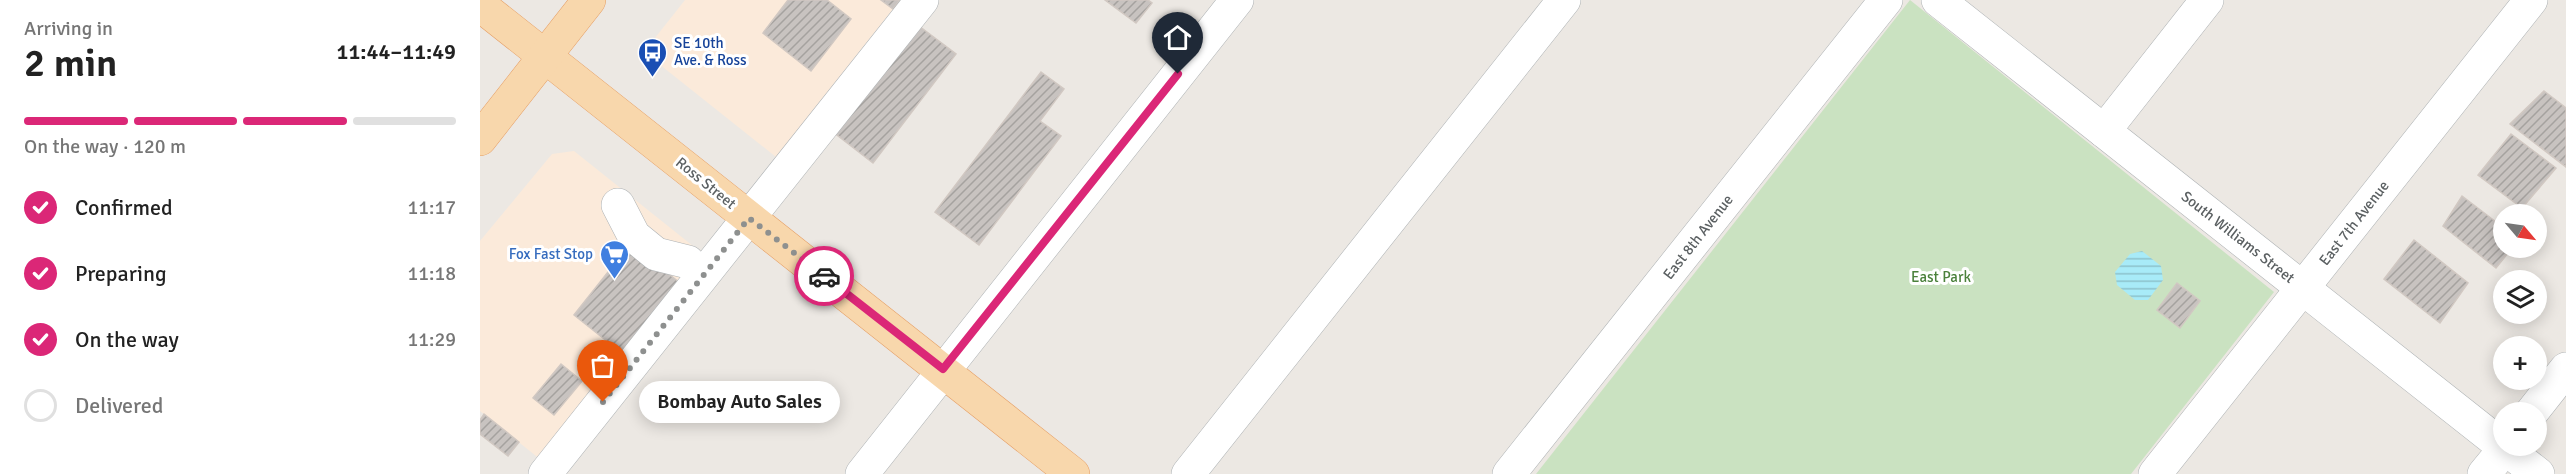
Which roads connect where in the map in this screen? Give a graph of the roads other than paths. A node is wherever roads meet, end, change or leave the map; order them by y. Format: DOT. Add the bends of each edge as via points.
graph roads {
  1 [pos="589,0"];
  2 [pos="922,0"];
  3 [pos="1237,0"];
  4 [pos="1564,0"];
  5 [pos="1886,0"];
  6 [pos="1938,0"];
  7 [pos="2207,0"];
  8 [pos="2531,0"];
  9 [pos="480,5"];
  10 [pos="546,56"];
  11 [pos="2104,131"];
  12 [pos="480,139"];
  13 [pos="618,205"];
  14 [pos="749,218"];
  15 [pos="688,262"];
  16 [pos="2302,288"];
  17 [pos="943,369"];
  18 [pos="2566,369"];
  19 [pos="2540,402"];
  20 [pos="2493,437"];
  21 [pos="2499,456"];
  22 [pos="2517,456"];
  23 [pos="545,474"];
  24 [pos="862,474"];
  25 [pos="1073,474"];
  26 [pos="1188,474"];
  27 [pos="1509,474"];
  28 [pos="2155,474"];
  29 [pos="2484,474"];
  30 [pos="2538,474"];
  1 -- 10 [label="main road"];
  2 -- 14 [label="street"];
  3 -- 17 [label="street"];
  4 -- 26 [label="street"];
  5 -- 27 [label="street, East 8th Avenue"];
  6 -- 11 [label="street, South Williams Street"];
  7 -- 11 [label="street"];
  8 -- 16 [label="street, East 7th Avenue"];
  9 -- 10 [label="main road, Ross Street"];
  10 -- 12 [label="main road"];
  10 -- 14 [label="main road, Ross Street"];
  11 -- 16 [label="street, South Williams Street"];
  13 -- 15 [label="street" via="634,236 656,254"];
  14 -- 17 [label="main road, Ross Street"];
  14 -- 23 [label="street"];
  16 -- 20 [label="street, South Williams Street"];
  16 -- 28 [label="street, East 7th Avenue"];
  17 -- 24 [label="street"];
  17 -- 25 [label="main road, Ross Street"];
  18 -- 19 [label="street"];
  21 -- 29 [label="street"];
  22 -- 30 [label="street, South Williams Street"];
}
